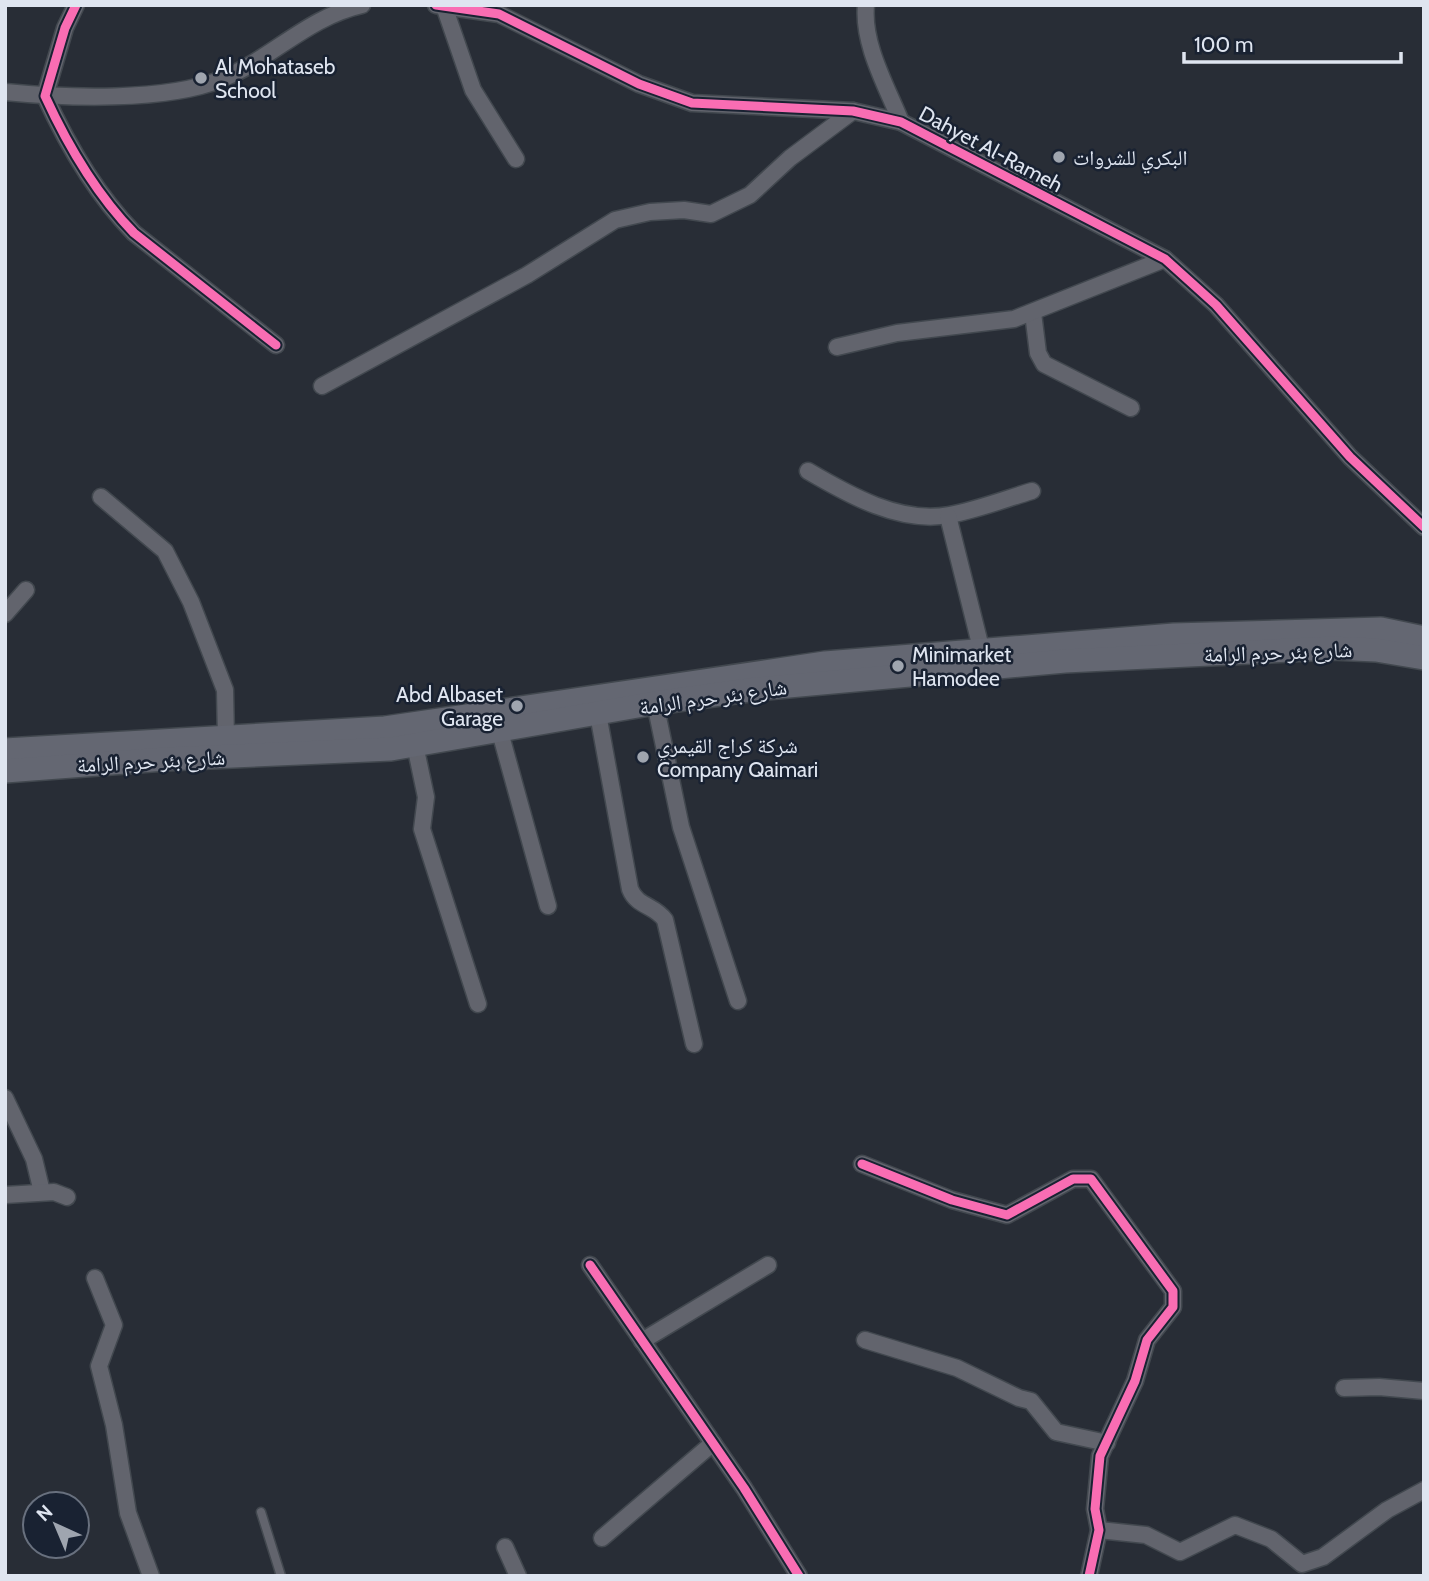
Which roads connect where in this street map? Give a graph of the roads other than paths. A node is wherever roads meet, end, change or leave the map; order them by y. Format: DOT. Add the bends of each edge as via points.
graph roads {
  1 [pos="76,5"];
  2 [pos="362,5"];
  3 [pos="436,5"];
  4 [pos="866,5"];
  5 [pos="444,6"];
  6 [pos="505,10"];
  7 [pos="5,92"];
  8 [pos="44,96"];
  9 [pos="853,111"];
  10 [pos="901,122"];
  11 [pos="516,159"];
  12 [pos="1165,259"];
  13 [pos="1033,313"];
  14 [pos="276,345"];
  15 [pos="837,347"];
  16 [pos="322,386"];
  17 [pos="1131,408"];
  18 [pos="808,471"];
  19 [pos="1032,491"];
  20 [pos="101,497"];
  21 [pos="948,516"];
  22 [pos="1424,527"];
  23 [pos="26,590"];
  24 [pos="5,614"];
  25 [pos="1424,638"];
  26 [pos="982,652"];
  27 [pos="1424,658"];
  28 [pos="655,703"];
  29 [pos="598,714"];
  30 [pos="500,732"];
  31 [pos="226,739"];
  32 [pos="415,745"];
  33 [pos="5,750"];
  34 [pos="5,771"];
  35 [pos="548,906"];
  36 [pos="738,1001"];
  37 [pos="478,1004"];
  38 [pos="694,1044"];
  39 [pos="5,1098"];
  40 [pos="862,1164"];
  41 [pos="42,1192"];
  42 [pos="5,1195"];
  43 [pos="67,1197"];
  44 [pos="590,1265"];
  45 [pos="768,1265"];
  46 [pos="95,1278"];
  47 [pos="865,1340"];
  48 [pos="642,1341"];
  49 [pos="1344,1388"];
  50 [pos="1424,1391"];
  51 [pos="713,1443"];
  52 [pos="1107,1443"];
  53 [pos="1424,1490"];
  54 [pos="261,1512"];
  55 [pos="1099,1530"];
  56 [pos="602,1538"];
  57 [pos="505,1547"];
  58 [pos="151,1576"];
  59 [pos="281,1576"];
  60 [pos="518,1576"];
  61 [pos="799,1576"];
  62 [pos="1089,1576"];
  1 -- 8 [label="street"];
  2 -- 8 [label="street" via="324,17 221,80 160,94"];
  3 -- 5 [label="street, Dahyet Al-Rameh"];
  4 -- 10 [label="street" via="875,56"];
  5 -- 6 [label="street, Dahyet Al-Rameh"];
  5 -- 11 [label="street" via="473,90"];
  6 -- 9 [label="street, Dahyet Al-Rameh" via="639,84 692,103"];
  7 -- 8 [label="street"];
  8 -- 14 [label="street" via="120,219"];
  9 -- 10 [label="street, Dahyet Al-Rameh"];
  9 -- 16 [label="street" via="750,195 711,214 650,212 615,220 527,275"];
  10 -- 12 [label="street, Dahyet Al-Rameh"];
  12 -- 13 [label="street"];
  12 -- 22 [label="street, Dahyet Al-Rameh" via="1216,305 1350,457"];
  13 -- 15 [label="street" via="897,332"];
  13 -- 17 [label="street" via="1038,353 1044,364"];
  18 -- 21 [label="street" via="850,496 904,514"];
  19 -- 21 [label="street"];
  20 -- 31 [label="street" via="165,551 191,602 225,690"];
  21 -- 26 [label="street"];
  23 -- 24 [label="street"];
  25 -- 26 [label="main road, شارع بئر حرم الرامة" via="1381,629 1290,630"];
  26 -- 31 [label="main road, شارع بئر حرم الرامة" via="825,663 385,728"];
  27 -- 28 [label="main road, شارع بئر حرم الرامة" via="1332,648 1065,661 756,689"];
  28 -- 29 [label="main road, شارع بئر حرم الرامة"];
  28 -- 36 [label="street" via="681,827"];
  29 -- 30 [label="main road, شارع بئر حرم الرامة"];
  29 -- 38 [label="street" via="630,889 640,903 658,911 665,920"];
  30 -- 32 [label="main road, شارع بئر حرم الرامة"];
  30 -- 35 [label="street"];
  31 -- 33 [label="main road, شارع بئر حرم الرامة"];
  32 -- 34 [label="main road, شارع بئر حرم الرامة"];
  32 -- 37 [label="street" via="426,797 422,829"];
  39 -- 41 [label="street" via="34,1159"];
  40 -- 52 [label="street" via="952,1200 1007,1215 1077,1177 1098,1185 1175,1297 1171,1310 1147,1340 1135,1381"];
  41 -- 42 [label="street"];
  41 -- 43 [label="street"];
  44 -- 48 [label="street"];
  45 -- 48 [label="street"];
  46 -- 58 [label="street" via="114,1325 99,1366 128,1513"];
  47 -- 52 [label="street" via="957,1368 1031,1401 1056,1432"];
  48 -- 51 [label="street"];
  49 -- 50 [label="street"];
  51 -- 56 [label="street"];
  51 -- 61 [label="street"];
  52 -- 55 [label="street" via="1100,1456 1095,1509"];
  53 -- 55 [label="street" via="1387,1510 1323,1557 1302,1564 1271,1539 1235,1525 1180,1552 1146,1535"];
  54 -- 59 [label="lane"];
  55 -- 62 [label="street"];
  57 -- 60 [label="street"];
}
